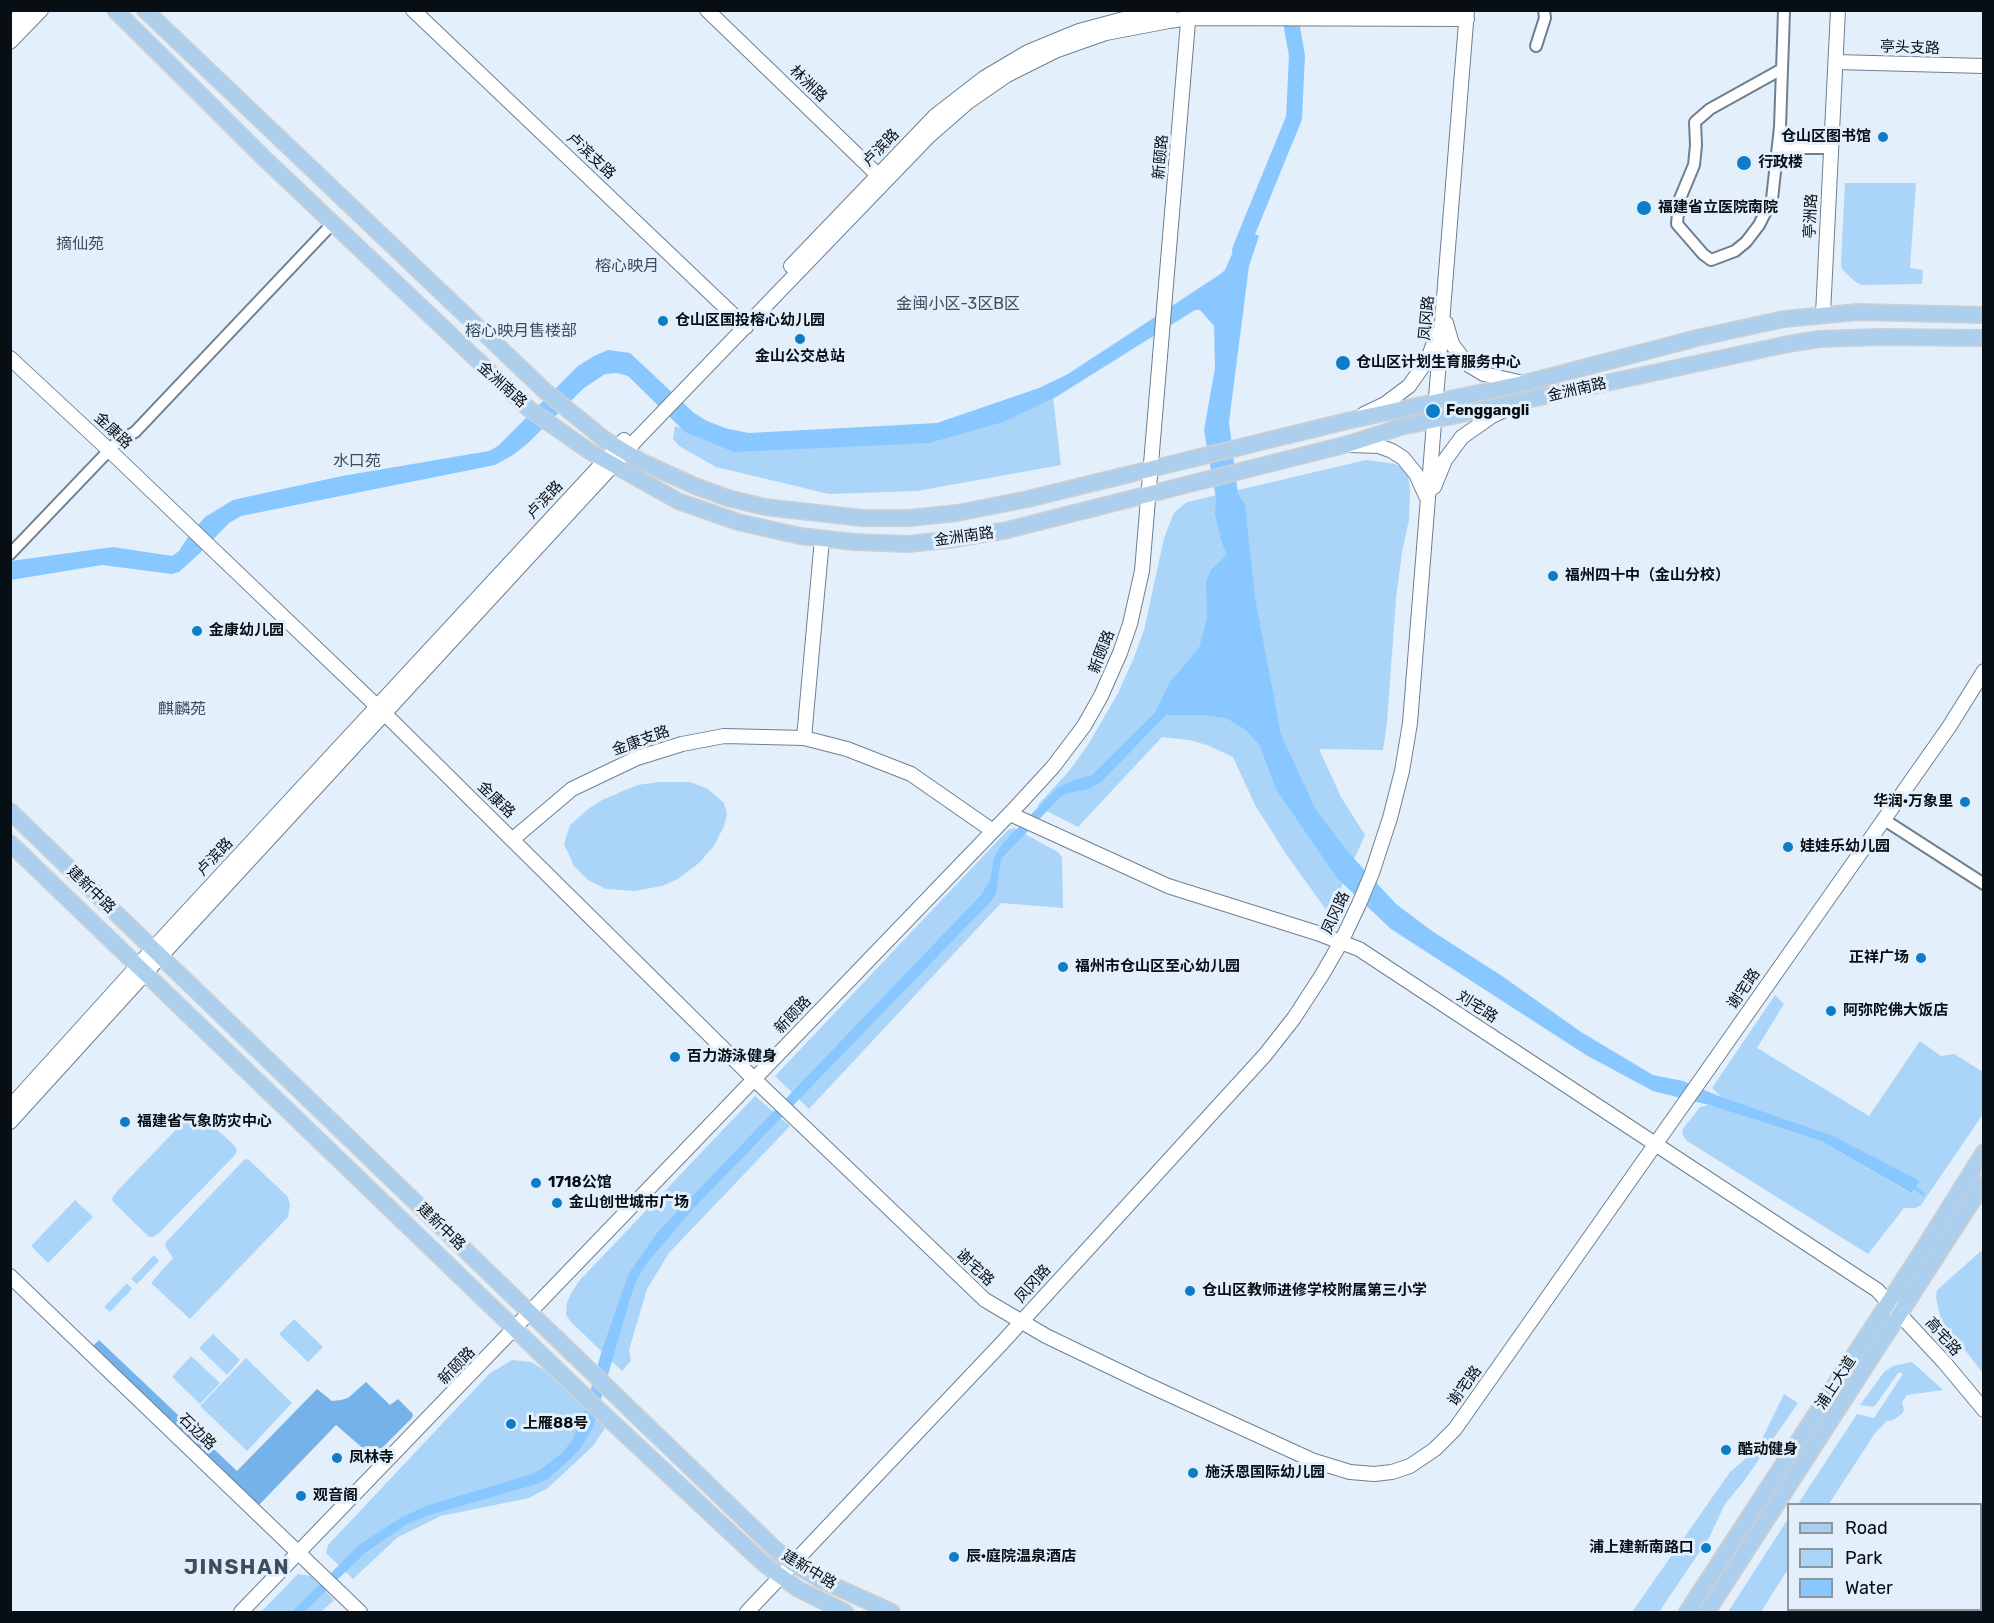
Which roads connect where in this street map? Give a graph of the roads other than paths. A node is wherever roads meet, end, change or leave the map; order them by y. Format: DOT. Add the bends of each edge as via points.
graph roads {
  1 [pos="25,10"];
  2 [pos="42,10"];
  3 [pos="116,10"];
  4 [pos="145,10"];
  5 [pos="413,10"];
  6 [pos="707,10"];
  7 [pos="1170,10"];
  8 [pos="1544,10"];
  9 [pos="1784,10"];
  10 [pos="1838,10"];
  11 [pos="1189,14"];
  12 [pos="1467,15"];
  13 [pos="10,25"];
  14 [pos="10,42"];
  15 [pos="1536,46"];
  16 [pos="1836,62"];
  17 [pos="1983,66"];
  18 [pos="1782,69"];
  19 [pos="1778,148"];
  20 [pos="1831,148"];
  21 [pos="881,178"];
  22 [pos="333,224"];
  23 [pos="1823,314"];
  24 [pos="1444,315"];
  25 [pos="1983,315"];
  26 [pos="742,324"];
  27 [pos="1983,338"];
  28 [pos="10,358"];
  29 [pos="1525,383"];
  30 [pos="1523,402"];
  31 [pos="1436,403"];
  32 [pos="1351,420"];
  33 [pos="1435,420"];
  34 [pos="1348,444"];
  35 [pos="109,450"];
  36 [pos="620,450"];
  37 [pos="609,463"];
  38 [pos="1151,469"];
  39 [pos="1148,495"];
  40 [pos="1428,503"];
  41 [pos="822,539"];
  42 [pos="12,553"];
  43 [pos="1983,671"];
  44 [pos="380,710"];
  45 [pos="804,738"];
  46 [pos="10,812"];
  47 [pos="1010,814"];
  48 [pos="1883,819"];
  49 [pos="993,831"];
  50 [pos="513,839"];
  51 [pos="10,843"];
  52 [pos="1983,884"];
  53 [pos="1341,942"];
  54 [pos="156,953"];
  55 [pos="141,970"];
  56 [pos="759,1084"];
  57 [pos="10,1107"];
  58 [pos="10,1122"];
  59 [pos="1656,1144"];
  60 [pos="1983,1152"];
  61 [pos="1983,1183"];
  62 [pos="10,1276"];
  63 [pos="1889,1301"];
  64 [pos="530,1313"];
  65 [pos="1901,1314"];
  66 [pos="1021,1322"];
  67 [pos="515,1330"];
  68 [pos="1983,1410"];
  69 [pos="299,1552"];
  70 [pos="792,1563"];
  71 [pos="780,1577"];
  72 [pos="241,1612"];
  73 [pos="360,1612"];
  74 [pos="747,1612"];
  75 [pos="845,1612"];
  76 [pos="892,1612"];
  77 [pos="1686,1612"];
  78 [pos="1707,1612"];
  1 -- 13 [label="street"];
  2 -- 14 [label="street"];
  3 -- 22 [label="main road, 金洲南路"];
  4 -- 36 [label="main road, 金洲南路" via="546,391"];
  5 -- 26 [label="street, 卢滨支路"];
  6 -- 21 [label="street, 林洲路"];
  7 -- 21 [label="street, 卢滨路" via="1079,31 1013,61 950,103"];
  8 -- 15 [label="street"];
  9 -- 18 [label="street"];
  10 -- 16 [label="street, 亭洲路"];
  11 -- 12 [label="street" via="1273,19"];
  11 -- 21 [label="street" via="1106,33 1025,65 957,110"];
  11 -- 38 [label="street, 新颐路"];
  12 -- 24 [label="street, 凤冈路"];
  16 -- 17 [label="street, 亭头支路"];
  16 -- 20 [label="street, 亭洲路"];
  18 -- 19 [label="street"];
  18 -- 19 [label="street" via="1710,109 1695,122 1694,165 1679,201 1677,224 1711,260 1735,251 1759,225 1772,200"];
  19 -- 20 [label="street"];
  20 -- 23 [label="street, 亭洲路"];
  21 -- 26 [label="street, 卢滨路"];
  22 -- 35 [label="street" via="135,432"];
  22 -- 37 [label="main road, 金洲南路" via="529,409"];
  23 -- 25 [label="main road, 金洲南路"];
  23 -- 29 [label="main road, 金洲南路" via="1697,338"];
  24 -- 29 [label="street" via="1452,344 1467,364 1495,377"];
  24 -- 31 [label="street, 凤冈路"];
  24 -- 32 [label="street" via="1428,359 1409,386 1385,404"];
  26 -- 36 [label="street, 卢滨路"];
  27 -- 30 [label="main road, 金洲南路" via="1810,340"];
  28 -- 35 [label="street, 金康路"];
  29 -- 31 [label="main road, 金洲南路"];
  30 -- 33 [label="main road, 金洲南路"];
  30 -- 40 [label="street" via="1492,416 1462,437 1445,460"];
  31 -- 32 [label="main road, 金洲南路"];
  31 -- 33 [label="street, 凤冈路"];
  32 -- 38 [label="main road, 金洲南路"];
  33 -- 34 [label="main road, 金洲南路"];
  33 -- 40 [label="street, 凤冈路"];
  34 -- 39 [label="main road, 金洲南路"];
  34 -- 40 [label="street" via="1379,446 1403,458 1421,483"];
  35 -- 42 [label="street"];
  35 -- 44 [label="street, 金康路"];
  36 -- 37 [label="street, 卢滨路"];
  36 -- 38 [label="main road, 金洲南路" via="695,486 739,501 785,510 870,518 957,513"];
  37 -- 41 [label="main road, 金洲南路" via="678,501 715,515"];
  37 -- 44 [label="street, 卢滨路"];
  38 -- 39 [label="street, 新颐路"];
  39 -- 41 [label="main road, 金洲南路" via="1003,531 948,540 908,544"];
  39 -- 47 [label="street, 新颐路" via="1142,571 1130,624 1111,675 1077,737"];
  40 -- 53 [label="street, 凤冈路" via="1410,723 1397,795 1372,873"];
  41 -- 45 [label="street"];
  43 -- 48 [label="street, 谢宅路" via="1949,727"];
  44 -- 50 [label="street, 金康路"];
  44 -- 54 [label="street, 卢滨路"];
  45 -- 49 [label="street, 金康支路" via="847,749 911,774"];
  45 -- 50 [label="street, 金康支路" via="724,736 637,758 572,789"];
  46 -- 54 [label="main road, 建新中路"];
  47 -- 49 [label="street, 新颐路"];
  47 -- 53 [label="street, 刘宅路" via="1168,886"];
  48 -- 52 [label="street"];
  48 -- 59 [label="street, 谢宅路"];
  49 -- 56 [label="street, 新颐路"];
  50 -- 56 [label="street, 金康路"];
  51 -- 55 [label="main road, 建新中路"];
  53 -- 59 [label="street, 刘宅路" via="1359,949"];
  53 -- 66 [label="street, 凤冈路" via="1272,1046"];
  54 -- 55 [label="street"];
  54 -- 64 [label="main road, 建新中路"];
  55 -- 57 [label="street"];
  55 -- 58 [label="street"];
  55 -- 67 [label="main road, 建新中路"];
  56 -- 64 [label="street, 新颐路"];
  56 -- 66 [label="street, 谢宅路" via="985,1300"];
  59 -- 63 [label="street, 刘宅路"];
  59 -- 66 [label="street, 谢宅路" via="1455,1429 1423,1459 1399,1470 1365,1474 1327,1466"];
  60 -- 63 [label="main road, 浦上大道"];
  61 -- 65 [label="main road, 浦上大道"];
  62 -- 69 [label="street, 石边路"];
  63 -- 65 [label="street, 高宅路"];
  63 -- 77 [label="main road, 浦上大道"];
  64 -- 67 [label="street, 新颐路"];
  64 -- 70 [label="main road, 建新中路"];
  65 -- 68 [label="street, 高宅路"];
  65 -- 78 [label="main road, 浦上大道"];
  66 -- 70 [label="street, 凤冈路"];
  67 -- 69 [label="street, 新颐路"];
  67 -- 71 [label="main road, 建新中路"];
  69 -- 72 [label="street, 新颐路"];
  69 -- 73 [label="street, 石边路"];
  70 -- 71 [label="street, 凤冈路"];
  70 -- 76 [label="main road, 建新中路"];
  71 -- 74 [label="street, 凤冈路"];
  71 -- 75 [label="main road, 建新中路"];
}
